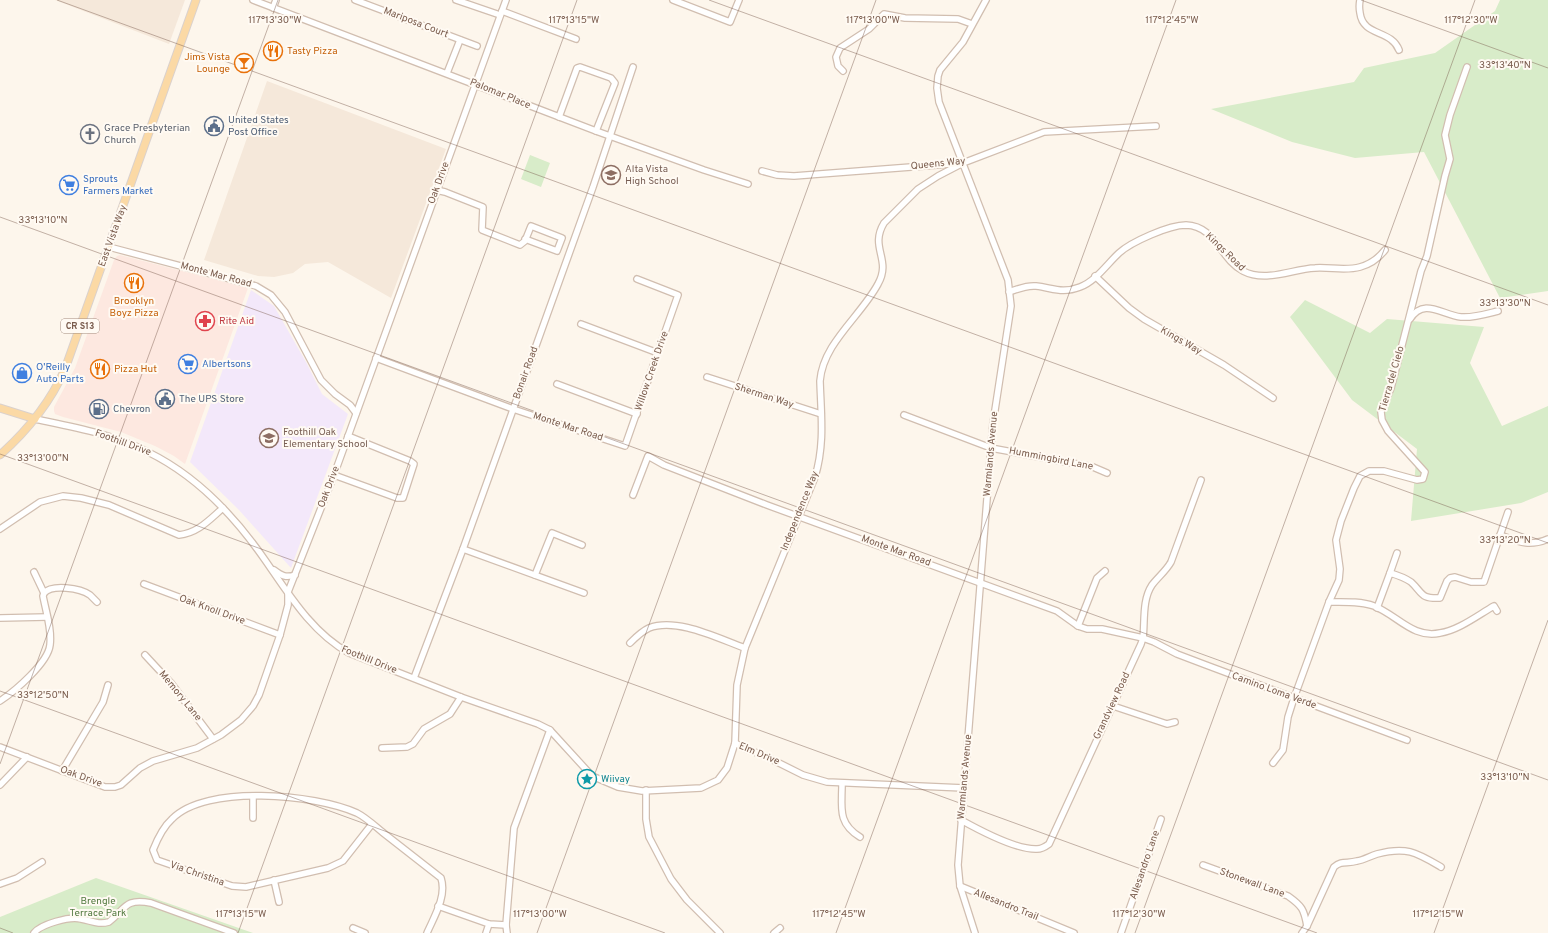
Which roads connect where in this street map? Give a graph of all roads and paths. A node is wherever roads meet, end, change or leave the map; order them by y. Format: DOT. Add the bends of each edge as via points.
graph roads {
  1 [pos="196,0"];
  2 [pos="253,0"];
  3 [pos="276,0"];
  4 [pos="355,0"];
  5 [pos="456,0"];
  6 [pos="506,0"];
  7 [pos="673,0"];
  8 [pos="739,0"];
  9 [pos="986,0"];
  10 [pos="1360,0"];
  11 [pos="270,4"];
  12 [pos="501,13"];
  13 [pos="972,24"];
  14 [pos="576,39"];
  15 [pos="460,40"];
  16 [pos="477,46"];
  17 [pos="1399,50"];
  18 [pos="634,67"];
  19 [pos="1467,67"];
  20 [pos="843,71"];
  21 [pos="447,73"];
  22 [pos="475,84"];
  23 [pos="559,117"];
  24 [pos="1156,126"];
  25 [pos="596,131"];
  26 [pos="609,135"];
  27 [pos="963,163"];
  28 [pos="762,171"];
  29 [pos="748,184"];
  30 [pos="436,190"];
  31 [pos="525,239"];
  32 [pos="109,247"];
  33 [pos="1385,250"];
  34 [pos="1095,276"];
  35 [pos="637,280"];
  36 [pos="1009,292"];
  37 [pos="1498,311"];
  38 [pos="1409,321"];
  39 [pos="580,324"];
  40 [pos="658,353"];
  41 [pos="376,358"];
  42 [pos="707,377"];
  43 [pos="557,384"];
  44 [pos="1273,398"];
  45 [pos="0,408"];
  46 [pos="513,409"];
  47 [pos="356,413"];
  48 [pos="637,414"];
  49 [pos="821,414"];
  50 [pos="904,415"];
  51 [pos="35,419"];
  52 [pos="348,436"];
  53 [pos="625,446"];
  54 [pos="991,448"];
  55 [pos="0,454"];
  56 [pos="1107,473"];
  57 [pos="334,475"];
  58 [pos="1201,480"];
  59 [pos="633,495"];
  60 [pos="223,508"];
  61 [pos="1508,512"];
  62 [pos="799,516"];
  63 [pos="0,529"];
  64 [pos="1500,535"];
  65 [pos="1548,539"];
  66 [pos="582,545"];
  67 [pos="463,549"];
  68 [pos="1397,553"];
  69 [pos="269,566"];
  70 [pos="1105,570"];
  71 [pos="34,572"];
  72 [pos="1390,572"];
  73 [pos="295,575"];
  74 [pos="535,575"];
  75 [pos="980,582"];
  76 [pos="144,584"];
  77 [pos="288,592"];
  78 [pos="44,593"];
  79 [pos="584,593"];
  80 [pos="96,602"];
  81 [pos="1329,602"];
  82 [pos="1377,608"];
  83 [pos="1498,611"];
  84 [pos="47,617"];
  85 [pos="0,618"];
  86 [pos="1078,626"];
  87 [pos="280,635"];
  88 [pos="1143,638"];
  89 [pos="630,643"];
  90 [pos="745,648"];
  91 [pos="145,655"];
  92 [pos="414,678"];
  93 [pos="108,685"];
  94 [pos="461,697"];
  95 [pos="1294,698"];
  96 [pos="0,701"];
  97 [pos="1113,706"];
  98 [pos="1175,722"];
  99 [pos="550,730"];
  100 [pos="213,739"];
  101 [pos="1407,740"];
  102 [pos="735,743"];
  103 [pos="0,747"];
  104 [pos="382,748"];
  105 [pos="27,757"];
  106 [pos="1273,763"];
  107 [pos="62,771"];
  108 [pos="842,784"];
  109 [pos="0,785"];
  110 [pos="964,788"];
  111 [pos="646,790"];
  112 [pos="253,796"];
  113 [pos="253,818"];
  114 [pos="1161,819"];
  115 [pos="961,820"];
  116 [pos="372,824"];
  117 [pos="860,837"];
  118 [pos="42,862"];
  119 [pos="1203,865"];
  120 [pos="1442,867"];
  121 [pos="274,880"];
  122 [pos="0,884"];
  123 [pos="960,886"];
  124 [pos="279,902"];
  125 [pos="438,906"];
  126 [pos="489,924"];
  127 [pos="506,925"];
  128 [pos="1307,926"];
  129 [pos="353,928"];
  130 [pos="780,928"];
  131 [pos="34,933"];
  132 [pos="234,933"];
  133 [pos="365,933"];
  134 [pos="427,933"];
  135 [pos="486,933"];
  136 [pos="507,933"];
  137 [pos="720,933"];
  138 [pos="774,933"];
  139 [pos="975,933"];
  140 [pos="1074,933"];
  141 [pos="1121,933"];
  142 [pos="1302,933"];
  1 -- 32 [label="main road, East Vista Way / CR S13"];
  2 -- 11 [label="street, Palomar Place"];
  3 -- 11 [label="street"];
  4 -- 15 [label="street, Mariposa Court"];
  5 -- 12 [label="street"];
  6 -- 12 [label="street, Oak Drive"];
  7 -- 8 [label="street" via="730,22"];
  9 -- 13 [label="street, Warmlands Avenue"];
  10 -- 17 [label="street" via="1362,21 1369,29 1392,39"];
  11 -- 21 [label="street, Palomar Place"];
  12 -- 14 [label="street"];
  12 -- 22 [label="street, Oak Drive"];
  13 -- 20 [label="street" via="958,19 913,19 884,14 869,29 840,48 836,58 838,66"];
  13 -- 27 [label="street, Warmlands Avenue" via="963,42 940,70 937,87 939,102"];
  15 -- 16 [label="street, Mariposa Court"];
  15 -- 21 [label="street"];
  18 -- 26 [label="street, Bonair Road"];
  19 -- 38 [label="street, Tierra del Cielo" via="1450,115 1446,135 1450,159"];
  21 -- 22 [label="street, Palomar Place"];
  22 -- 23 [label="street, Palomar Place"];
  22 -- 30 [label="street, Oak Drive"];
  23 -- 25 [label="street, Palomar Place"];
  23 -- 25 [label="street" via="577,68 612,78 615,83"];
  24 -- 27 [label="street, Queens Way" via="1044,132"];
  25 -- 26 [label="street, Palomar Place"];
  26 -- 29 [label="street, Palomar Place"];
  26 -- 46 [label="street, Bonair Road" via="593,187"];
  27 -- 28 [label="street, Queens Way" via="794,176"];
  27 -- 36 [label="street, Warmlands Avenue" via="998,251 1008,280"];
  27 -- 49 [label="street, Independence Way" via="939,175 918,190 880,230 878,239 884,272 878,285 828,354 821,373"];
  30 -- 31 [label="street" via="483,207 482,230 520,245"];
  30 -- 41 [label="street, Oak Drive"];
  31 -- 31 [label="street" via="531,226 562,238 557,251"];
  32 -- 47 [label="street, Monte Mar Road" via="240,281 265,290 286,312 321,380"];
  32 -- 51 [label="main road, East Vista Way / CR S13" via="65,369 44,408"];
  33 -- 34 [label="street, Kings Road" via="1370,264 1359,267 1313,268 1259,276 1241,270 1206,232 1193,226 1172,226 1121,251"];
  34 -- 36 [label="street, Kings Road" via="1088,283 1069,290 1035,286"];
  34 -- 44 [label="street, Kings Way" via="1144,319 1224,365"];
  35 -- 40 [label="street, Willow Creek Drive" via="678,295"];
  36 -- 54 [label="street, Warmlands Avenue" via="1011,306"];
  37 -- 38 [label="street" via="1462,317 1424,308 1417,310"];
  38 -- 81 [label="street, Tierra del Cielo" via="1391,388 1381,412 1388,431 1425,472 1423,479 1417,480 1384,471 1369,471 1360,476 1336,540 1339,580"];
  39 -- 40 [label="street"];
  40 -- 48 [label="street, Willow Creek Drive"];
  41 -- 46 [label="street, Monte Mar Road"];
  41 -- 47 [label="street, Oak Drive"];
  42 -- 49 [label="street, Sherman Way"];
  43 -- 48 [label="street"];
  45 -- 51 [label="main road"];
  46 -- 53 [label="street, Monte Mar Road"];
  46 -- 67 [label="street, Bonair Road"];
  47 -- 52 [label="street, Oak Drive"];
  48 -- 53 [label="street, Willow Creek Drive"];
  49 -- 62 [label="street, Independence Way" via="820,462"];
  50 -- 54 [label="street, Hummingbird Lane"];
  51 -- 55 [label="main road, East Vista Way / CR S13"];
  51 -- 60 [label="street, Foothill Drive" via="98,433 147,451 205,489"];
  52 -- 57 [label="street, Oak Drive"];
  52 -- 57 [label="street" via="410,460 414,464 403,498"];
  54 -- 56 [label="street, Hummingbird Lane" via="1093,467"];
  54 -- 75 [label="street, Warmlands Avenue"];
  57 -- 73 [label="street, Oak Drive"];
  58 -- 88 [label="street, Grandview Road" via="1170,562 1146,598"];
  59 -- 62 [label="street, Monte Mar Road" via="648,456 664,466"];
  60 -- 63 [label="street" via="201,527 189,534 179,535 109,505 63,496 40,502"];
  60 -- 69 [label="street, Foothill Drive"];
  61 -- 64 [label="street"];
  62 -- 75 [label="street, Monte Mar Road"];
  62 -- 90 [label="street, Independence Way"];
  64 -- 65 [label="street" via="1523,544 1537,544"];
  64 -- 72 [label="street" via="1484,582 1450,578 1440,598 1420,594 1410,582"];
  66 -- 74 [label="street" via="552,533"];
  67 -- 74 [label="street"];
  67 -- 92 [label="street, Bonair Road"];
  68 -- 72 [label="street"];
  69 -- 73 [label="street" via="282,576"];
  69 -- 77 [label="street, Foothill Drive"];
  70 -- 86 [label="street" via="1097,578"];
  71 -- 78 [label="street"];
  72 -- 82 [label="street"];
  73 -- 77 [label="street, Oak Drive"];
  74 -- 79 [label="street"];
  75 -- 86 [label="street, Monte Mar Road" via="1058,611"];
  75 -- 110 [label="street, Warmlands Avenue"];
  76 -- 87 [label="street, Oak Knoll Drive"];
  77 -- 87 [label="street, Oak Drive" via="288,605"];
  77 -- 92 [label="street, Foothill Drive" via="304,614 338,647"];
  78 -- 80 [label="street" via="50,589 76,589 89,594"];
  78 -- 84 [label="street"];
  81 -- 82 [label="street" via="1355,603"];
  81 -- 95 [label="street, Tierra del Cielo"];
  82 -- 83 [label="street" via="1413,630 1434,634 1452,630 1494,606"];
  84 -- 85 [label="street"];
  84 -- 96 [label="street" via="50,646 46,656 31,674"];
  86 -- 88 [label="street, Monte Mar Road" via="1088,630 1102,629"];
  87 -- 100 [label="street, Oak Drive" via="253,706 241,720"];
  88 -- 95 [label="street, Camino Loma Verde" via="1177,654"];
  88 -- 97 [label="street, Grandview Road"];
  89 -- 90 [label="street" via="649,628 681,625"];
  90 -- 102 [label="street, Independence Way" via="737,685"];
  91 -- 100 [label="street, Memory Lane" via="172,683"];
  92 -- 94 [label="street, Foothill Drive"];
  93 -- 107 [label="street" via="103,702"];
  94 -- 99 [label="street, Foothill Drive"];
  94 -- 104 [label="street" via="450,714 424,729 413,744 407,747"];
  95 -- 101 [label="street, Camino Loma Verde"];
  95 -- 106 [label="street, Tierra del Cielo" via="1283,750"];
  97 -- 98 [label="street" via="1167,724"];
  97 -- 115 [label="street, Grandview Road" via="1049,844 1037,849 1025,848"];
  99 -- 111 [label="street, Elm Drive" via="592,776 618,787"];
  99 -- 127 [label="street" via="514,828"];
  100 -- 107 [label="street, Oak Drive" via="197,748 152,761 115,787 105,787"];
  102 -- 108 [label="street, Elm Drive" via="811,778"];
  102 -- 111 [label="street, Elm Drive" via="728,768 718,780 701,788"];
  103 -- 105 [label="street, Oak Drive"];
  105 -- 107 [label="street, Oak Drive"];
  105 -- 109 [label="street"];
  108 -- 110 [label="street, Elm Drive"];
  108 -- 117 [label="street" via="844,821 849,830"];
  110 -- 115 [label="street, Warmlands Avenue"];
  111 -- 137 [label="street" via="649,837 671,879 687,900"];
  112 -- 113 [label="street"];
  112 -- 116 [label="street, Via Christina" via="291,798 338,806 358,814"];
  112 -- 121 [label="street, Via Christina" via="209,802 183,811 172,819 153,850 157,860 232,886 246,887"];
  114 -- 141 [label="street, Allesandro Lane"];
  115 -- 123 [label="street, Warmlands Avenue" via="958,865"];
  116 -- 121 [label="street, Via Christina" via="343,861 328,868"];
  116 -- 125 [label="street, Via Christina" via="441,878 443,886"];
  118 -- 122 [label="street" via="16,878"];
  119 -- 128 [label="street, Stonewall Lane" via="1288,896 1299,903 1304,911"];
  120 -- 128 [label="street" via="1417,854 1402,850 1377,854 1356,862 1338,863"];
  121 -- 124 [label="street"];
  123 -- 139 [label="street, Warmlands Avenue"];
  123 -- 140 [label="street, Allesandro Trail"];
  125 -- 126 [label="street"];
  125 -- 134 [label="street"];
  126 -- 127 [label="street"];
  126 -- 135 [label="street"];
  127 -- 136 [label="street"];
  128 -- 142 [label="street"];
  129 -- 133 [label="street"];
  130 -- 138 [label="street"];
  131 -- 132 [label="street" via="41,927 68,918 80,918 96,924 108,922 129,903 141,901"];
}
